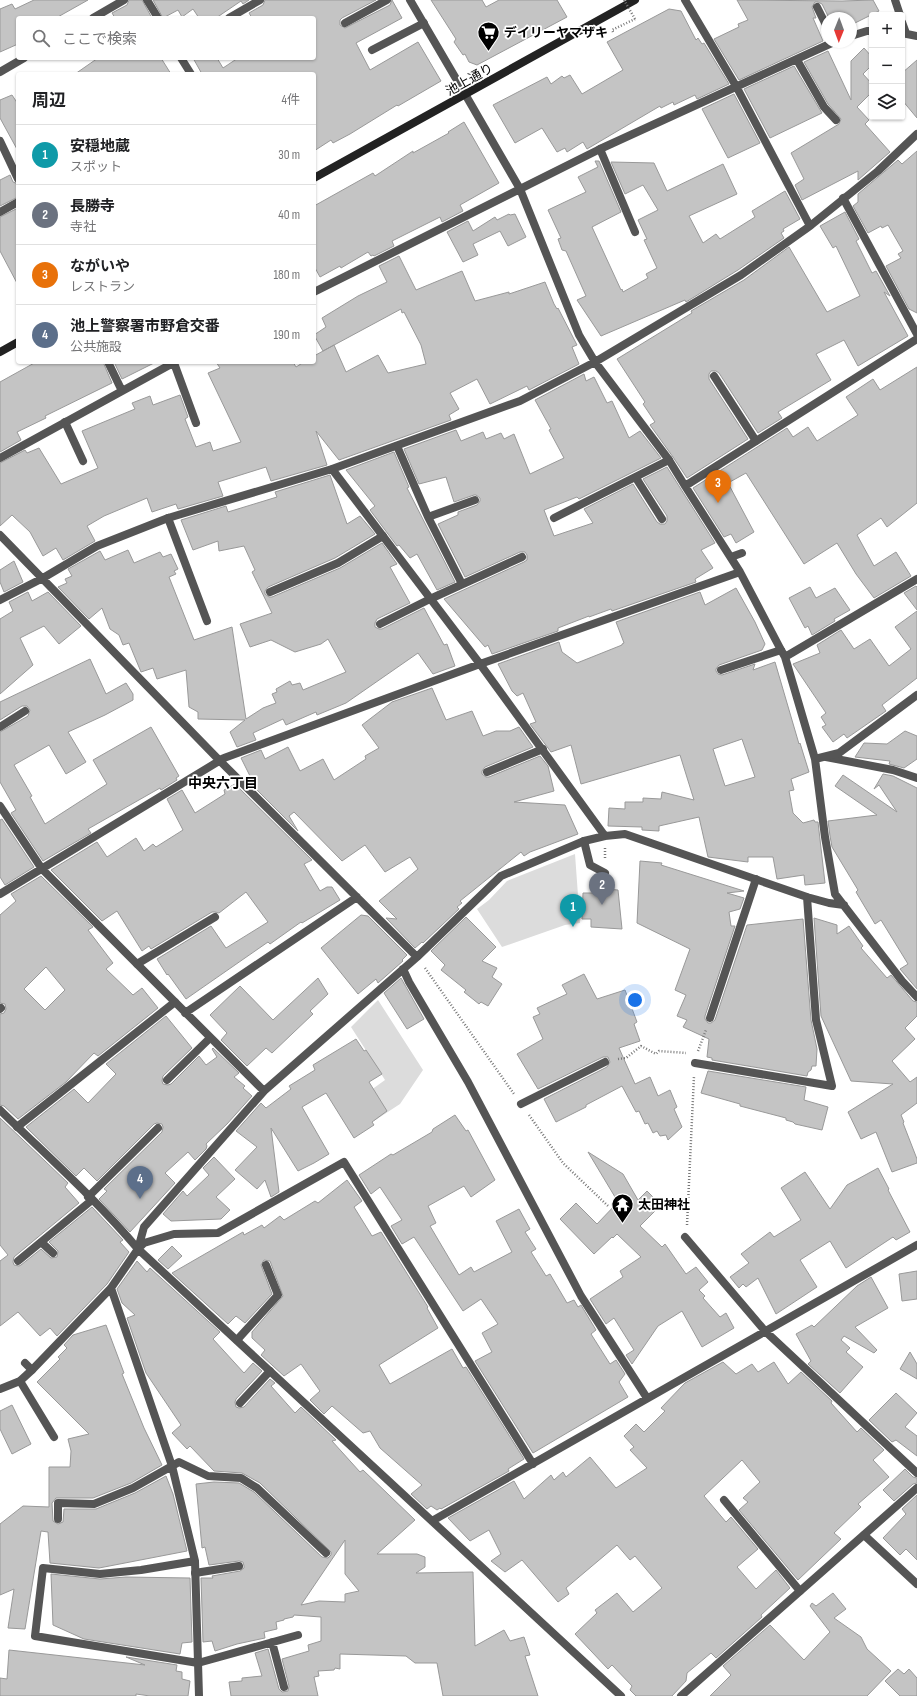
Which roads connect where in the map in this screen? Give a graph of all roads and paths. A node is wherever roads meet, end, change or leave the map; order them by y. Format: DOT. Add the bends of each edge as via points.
graph roads {
  1 [pos="124,0"];
  2 [pos="147,0"];
  3 [pos="260,0"];
  4 [pos="387,0"];
  5 [pos="410,0"];
  6 [pos="624,0"];
  7 [pos="635,0"];
  8 [pos="684,0"];
  9 [pos="895,0"];
  10 [pos="817,7"];
  11 [pos="899,12"];
  12 [pos="821,15"];
  13 [pos="96,16"];
  14 [pos="157,16"];
  15 [pos="232,16"];
  16 [pos="346,23"];
  17 [pos="424,23"];
  18 [pos="869,31"];
  19 [pos="613,32"];
  20 [pos="905,33"];
  21 [pos="857,34"];
  22 [pos="917,36"];
  23 [pos="822,48"];
  24 [pos="372,50"];
  25 [pos="21,60"];
  26 [pos="182,60"];
  27 [pos="797,60"];
  28 [pos="0,72"];
  29 [pos="190,72"];
  30 [pos="736,86"];
  31 [pos="466,94"];
  32 [pos="836,120"];
  33 [pos="917,134"];
  34 [pos="0,141"];
  35 [pos="600,149"];
  36 [pos="16,175"];
  37 [pos="316,177"];
  38 [pos="520,189"];
  39 [pos="843,198"];
  40 [pos="16,203"];
  41 [pos="0,212"];
  42 [pos="810,226"];
  43 [pos="635,232"];
  44 [pos="316,289"];
  45 [pos="917,334"];
  46 [pos="917,340"];
  47 [pos="16,343"];
  48 [pos="0,352"];
  49 [pos="595,362"];
  50 [pos="109,364"];
  51 [pos="170,364"];
  52 [pos="175,364"];
  53 [pos="714,376"];
  54 [pos="122,390"];
  55 [pos="66,422"];
  56 [pos="196,423"];
  57 [pos="756,441"];
  58 [pos="397,446"];
  59 [pos="0,458"];
  60 [pos="669,460"];
  61 [pos="83,461"];
  62 [pos="332,469"];
  63 [pos="636,478"];
  64 [pos="685,486"];
  65 [pos="475,500"];
  66 [pos="428,517"];
  67 [pos="168,518"];
  68 [pos="554,518"];
  69 [pos="662,519"];
  70 [pos="0,535"];
  71 [pos="382,536"];
  72 [pos="742,553"];
  73 [pos="522,558"];
  74 [pos="731,558"];
  75 [pos="740,572"];
  76 [pos="43,578"];
  77 [pos="917,579"];
  78 [pos="462,584"];
  79 [pos="270,592"];
  80 [pos="430,599"];
  81 [pos="0,600"];
  82 [pos="207,621"];
  83 [pos="380,624"];
  84 [pos="783,654"];
  85 [pos="480,664"];
  86 [pos="721,670"];
  87 [pos="917,695"];
  88 [pos="25,712"];
  89 [pos="0,727"];
  90 [pos="543,749"];
  91 [pos="826,757"];
  92 [pos="815,759"];
  93 [pos="220,760"];
  94 [pos="487,772"];
  95 [pos="917,778"];
  96 [pos="0,806"];
  97 [pos="605,836"];
  98 [pos="584,841"];
  99 [pos="42,869"];
  100 [pos="605,873"];
  101 [pos="756,879"];
  102 [pos="0,894"];
  103 [pos="357,897"];
  104 [pos="807,897"];
  105 [pos="844,905"];
  106 [pos="215,917"];
  107 [pos="417,957"];
  108 [pos="137,964"];
  109 [pos="403,969"];
  110 [pos="917,998"];
  111 [pos="175,1002"];
  112 [pos="185,1013"];
  113 [pos="710,1018"];
  114 [pos="210,1038"];
  115 [pos="697,1052"];
  116 [pos="605,1062"];
  117 [pos="694,1063"];
  118 [pos="167,1080"];
  119 [pos="264,1091"];
  120 [pos="521,1104"];
  121 [pos="0,1110"];
  122 [pos="17,1127"];
  123 [pos="158,1128"];
  124 [pos="90,1199"];
  125 [pos="608,1206"];
  126 [pos="685,1237"];
  127 [pos="41,1242"];
  128 [pos="917,1245"];
  129 [pos="138,1249"];
  130 [pos="53,1253"];
  131 [pos="18,1261"];
  132 [pos="266,1265"];
  133 [pos="111,1288"];
  134 [pos="765,1331"];
  135 [pos="237,1340"];
  136 [pos="25,1363"];
  137 [pos="32,1370"];
  138 [pos="270,1371"];
  139 [pos="20,1381"];
  140 [pos="0,1389"];
  141 [pos="647,1398"];
  142 [pos="240,1403"];
  143 [pos="54,1437"];
  144 [pos="533,1464"];
  145 [pos="172,1466"];
  146 [pos="917,1473"];
  147 [pos="917,1488"];
  148 [pos="724,1500"];
  149 [pos="58,1519"];
  150 [pos="432,1521"];
  151 [pos="864,1535"];
  152 [pos="326,1553"];
  153 [pos="195,1561"];
  154 [pos="239,1566"];
  155 [pos="195,1573"];
  156 [pos="917,1584"];
  157 [pos="800,1591"];
  158 [pos="298,1635"];
  159 [pos="272,1642"];
  160 [pos="198,1663"];
  161 [pos="284,1687"];
  162 [pos="198,1696"];
  163 [pos="621,1696"];
  164 [pos="681,1696"];
  1 -- 13 [label="street"];
  2 -- 14 [label="street"];
  3 -- 15 [label="street"];
  4 -- 16 [label="street"];
  5 -- 17 [label="street"];
  6 -- 19 [label="path, bridge" via="634,19 612,30"];
  7 -- 31 [label="main road, 池上通り"];
  8 -- 30 [label="street"];
  9 -- 11 [label="street"];
  10 -- 12 [label="street"];
  17 -- 24 [label="street"];
  17 -- 31 [label="street"];
  18 -- 21 [label="street"];
  20 -- 22 [label="street"];
  23 -- 27 [label="street"];
  25 -- 28 [label="street"];
  26 -- 29 [label="street"];
  27 -- 30 [label="street"];
  27 -- 32 [label="street" via="824,107"];
  30 -- 35 [label="street"];
  30 -- 42 [label="street"];
  31 -- 37 [label="main road, 池上通り"];
  31 -- 38 [label="street"];
  33 -- 39 [label="street" via="878,171"];
  34 -- 36 [label="street"];
  35 -- 38 [label="street"];
  35 -- 43 [label="street"];
  38 -- 44 [label="street"];
  38 -- 49 [label="street" via="579,335"];
  39 -- 42 [label="street"];
  39 -- 45 [label="street"];
  40 -- 41 [label="street"];
  42 -- 49 [label="street" via="741,275"];
  46 -- 57 [label="street"];
  47 -- 48 [label="main road"];
  49 -- 58 [label="street" via="520,401"];
  49 -- 60 [label="street"];
  50 -- 54 [label="street"];
  51 -- 54 [label="street"];
  52 -- 56 [label="street"];
  53 -- 57 [label="street"];
  54 -- 55 [label="street"];
  55 -- 59 [label="street"];
  55 -- 61 [label="street"];
  57 -- 64 [label="street"];
  58 -- 62 [label="street"];
  58 -- 66 [label="street"];
  60 -- 63 [label="street"];
  60 -- 64 [label="street"];
  62 -- 67 [label="street"];
  62 -- 71 [label="street"];
  63 -- 68 [label="street"];
  63 -- 69 [label="street"];
  64 -- 74 [label="street"];
  65 -- 66 [label="street"];
  66 -- 78 [label="street"];
  67 -- 76 [label="street" via="97,546"];
  67 -- 82 [label="street"];
  70 -- 76 [label="street"];
  71 -- 79 [label="street" via="338,563"];
  71 -- 80 [label="street"];
  72 -- 74 [label="street"];
  73 -- 78 [label="street"];
  74 -- 75 [label="street"];
  75 -- 84 [label="street"];
  75 -- 85 [label="street"];
  76 -- 81 [label="street"];
  76 -- 93 [label="street"];
  77 -- 84 [label="street"];
  78 -- 80 [label="street"];
  80 -- 83 [label="street"];
  80 -- 85 [label="street"];
  84 -- 86 [label="street"];
  84 -- 92 [label="street"];
  85 -- 90 [label="street"];
  85 -- 93 [label="street"];
  87 -- 91 [label="street" via="839,753"];
  88 -- 89 [label="street"];
  90 -- 94 [label="street"];
  90 -- 97 [label="street"];
  91 -- 92 [label="street"];
  91 -- 95 [label="street" via="893,770"];
  92 -- 105 [label="street" via="835,894"];
  93 -- 99 [label="street"];
  93 -- 103 [label="street"];
  96 -- 99 [label="street"];
  97 -- 98 [label="street"];
  97 -- 101 [label="street" via="624,834"];
  98 -- 100 [label="street" via="590,865"];
  98 -- 107 [label="street" via="501,876"];
  99 -- 102 [label="street"];
  99 -- 108 [label="street"];
  101 -- 104 [label="street"];
  101 -- 113 [label="street"];
  103 -- 107 [label="street"];
  103 -- 112 [label="street"];
  104 -- 105 [label="street"];
  104 -- 117 [label="street" via="816,1020 832,1086"];
  105 -- 110 [label="street"];
  106 -- 108 [label="street"];
  107 -- 109 [label="street"];
  107 -- 120 [label="path"];
  108 -- 111 [label="street"];
  109 -- 119 [label="street"];
  109 -- 141 [label="street" via="468,1082 581,1296"];
  111 -- 112 [label="street"];
  111 -- 122 [label="street"];
  112 -- 114 [label="street"];
  113 -- 115 [label="path"];
  114 -- 118 [label="street"];
  114 -- 119 [label="street"];
  115 -- 116 [label="path" via="678,1054 659,1051 656,1054 641,1046 626,1058"];
  115 -- 117 [label="path"];
  116 -- 120 [label="street"];
  117 -- 126 [label="path"];
  119 -- 129 [label="street" via="144,1227"];
  120 -- 125 [label="path" via="563,1163"];
  121 -- 122 [label="street"];
  122 -- 124 [label="street"];
  123 -- 124 [label="street"];
  124 -- 127 [label="street"];
  124 -- 129 [label="street"];
  126 -- 134 [label="street"];
  127 -- 130 [label="street"];
  127 -- 131 [label="street"];
  128 -- 134 [label="street"];
  129 -- 133 [label="street"];
  129 -- 135 [label="street"];
  129 -- 144 [label="street" via="144,1243 174,1234 218,1233 344,1162"];
  132 -- 135 [label="street" via="278,1295"];
  133 -- 137 [label="street"];
  133 -- 145 [label="street"];
  134 -- 141 [label="street"];
  134 -- 146 [label="street"];
  135 -- 138 [label="street"];
  136 -- 137 [label="street"];
  137 -- 139 [label="street"];
  138 -- 142 [label="street"];
  138 -- 150 [label="street"];
  139 -- 140 [label="street"];
  139 -- 143 [label="street"];
  141 -- 144 [label="street"];
  144 -- 150 [label="street"];
  145 -- 149 [label="street" via="133,1488 94,1504 58,1503"];
  145 -- 152 [label="street" via="179,1462 208,1476 241,1478 257,1488"];
  145 -- 153 [label="street"];
  147 -- 151 [label="street"];
  148 -- 157 [label="street"];
  150 -- 163 [label="street"];
  151 -- 156 [label="street"];
  151 -- 157 [label="street"];
  153 -- 155 [label="street"];
  153 -- 160 [label="street" via="100,1574 42,1568 35,1636"];
  154 -- 155 [label="street"];
  155 -- 160 [label="street"];
  157 -- 164 [label="street"];
  158 -- 159 [label="street"];
  159 -- 160 [label="street"];
  159 -- 161 [label="street"];
  160 -- 162 [label="street"];
}
